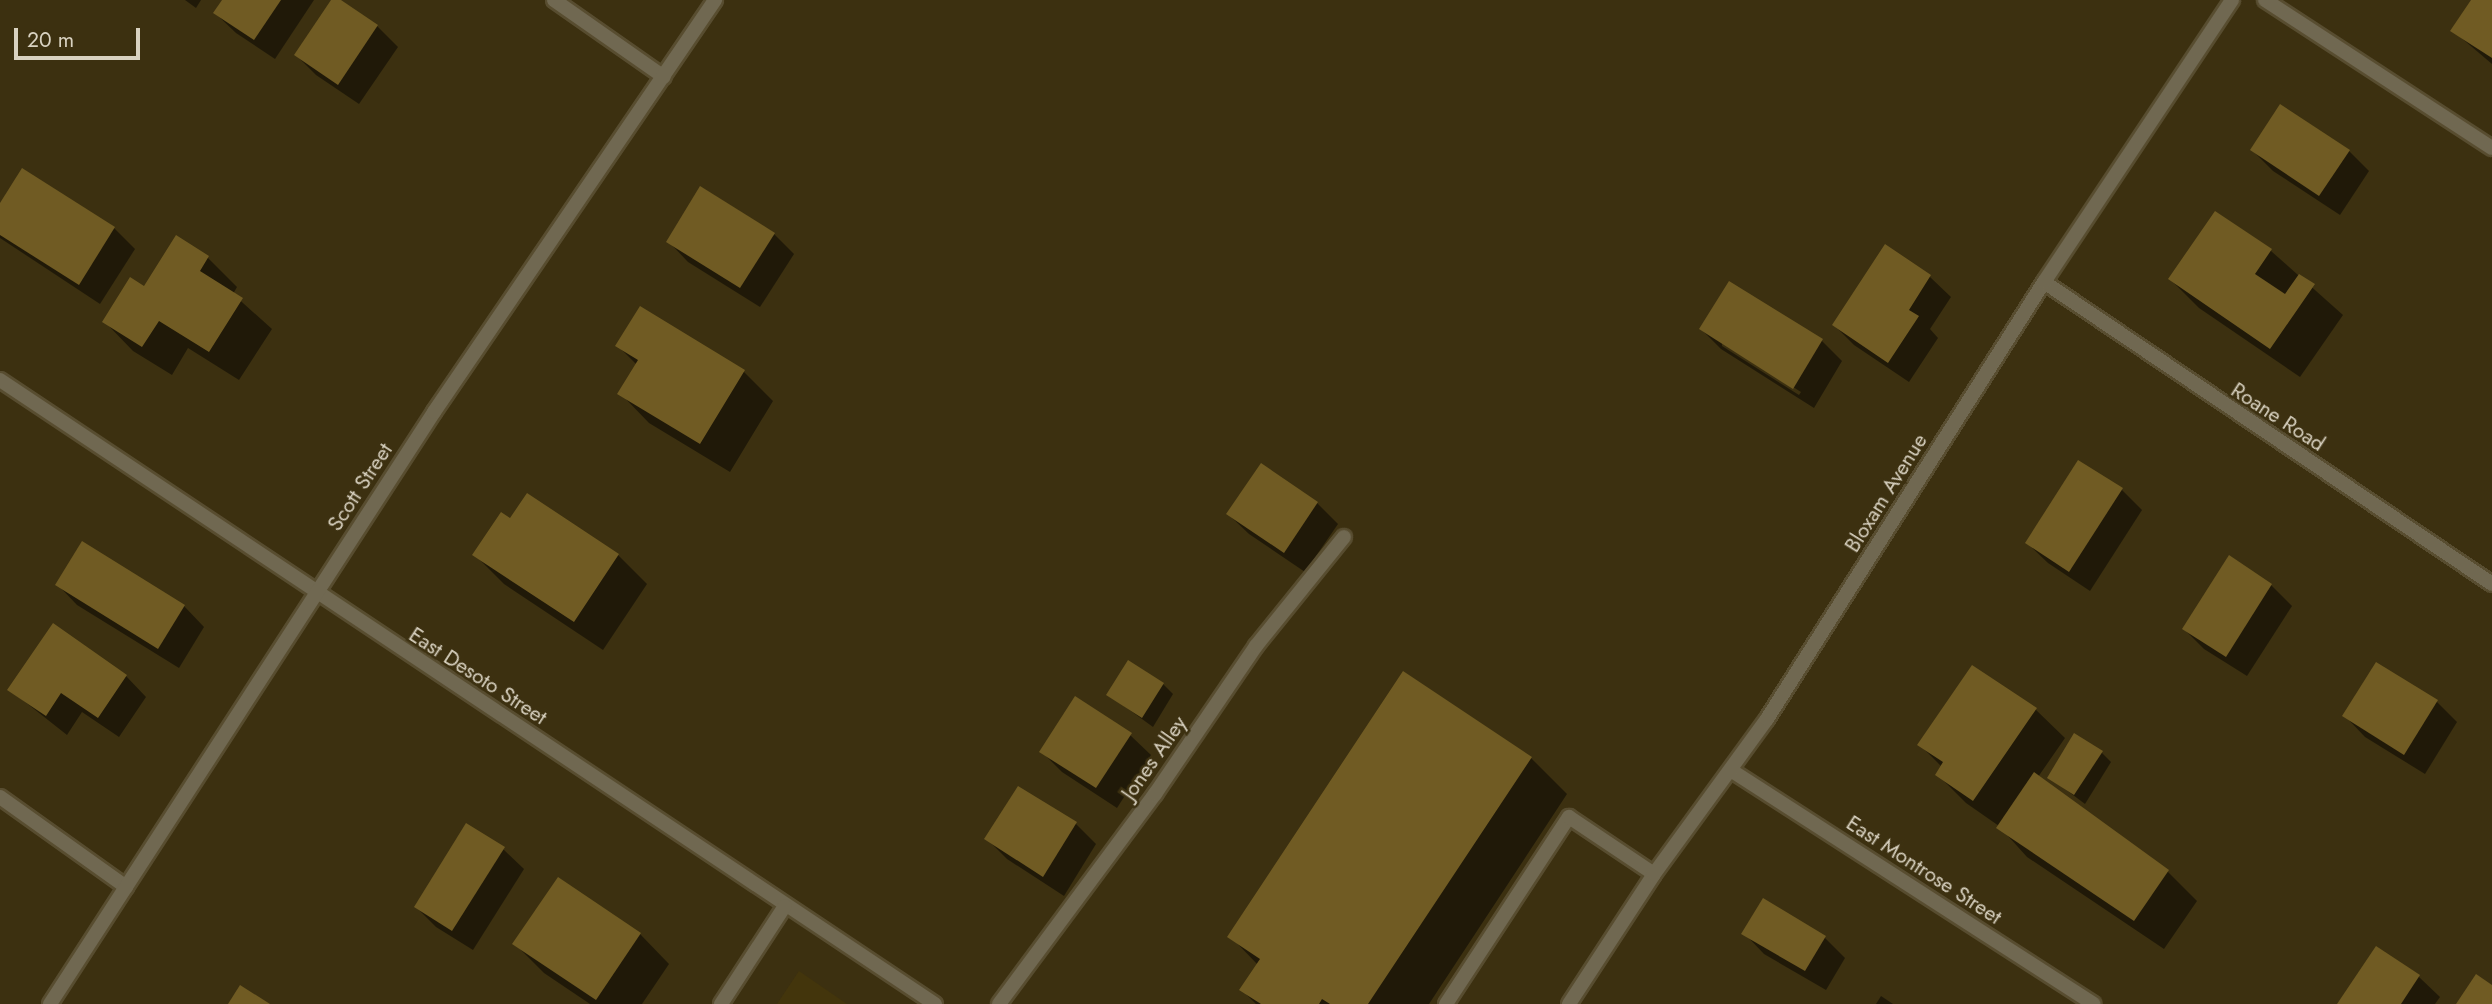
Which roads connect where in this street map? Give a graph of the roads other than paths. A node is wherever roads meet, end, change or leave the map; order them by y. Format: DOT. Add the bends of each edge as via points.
graph roads {
  1 [pos="554,0"];
  2 [pos="715,0"];
  3 [pos="2232,0"];
  4 [pos="2265,0"];
  5 [pos="664,77"];
  6 [pos="2492,148"];
  7 [pos="2044,282"];
  8 [pos="0,380"];
  9 [pos="1344,537"];
  10 [pos="2492,583"];
  11 [pos="318,591"];
  12 [pos="1732,771"];
  13 [pos="0,797"];
  14 [pos="1654,874"];
  15 [pos="126,887"];
  16 [pos="785,906"];
  17 [pos="50,1004"];
  18 [pos="721,1004"];
  19 [pos="935,1004"];
  20 [pos="999,1004"];
  21 [pos="1446,1004"];
  22 [pos="1569,1004"];
  23 [pos="2093,1004"];
  1 -- 5 [label="street"];
  2 -- 5 [label="street, Scott Street"];
  3 -- 7 [label="street, Bloxam Avenue"];
  4 -- 6 [label="street"];
  5 -- 11 [label="street, Scott Street"];
  7 -- 10 [label="street, Roane Road"];
  7 -- 12 [label="street, Bloxam Avenue"];
  8 -- 11 [label="street, East Desoto Street"];
  9 -- 20 [label="street, Jones Alley" via="1256,646 1155,794"];
  11 -- 15 [label="street, Scott Street"];
  11 -- 16 [label="street, East Desoto Street"];
  12 -- 14 [label="street, Bloxam Avenue"];
  12 -- 23 [label="street, East Montrose Street"];
  13 -- 15 [label="street"];
  14 -- 21 [label="street" via="1569,817"];
  14 -- 22 [label="street, Bloxam Avenue"];
  15 -- 17 [label="street, Scott Street"];
  16 -- 18 [label="street"];
  16 -- 19 [label="street, East Desoto Street"];
}
